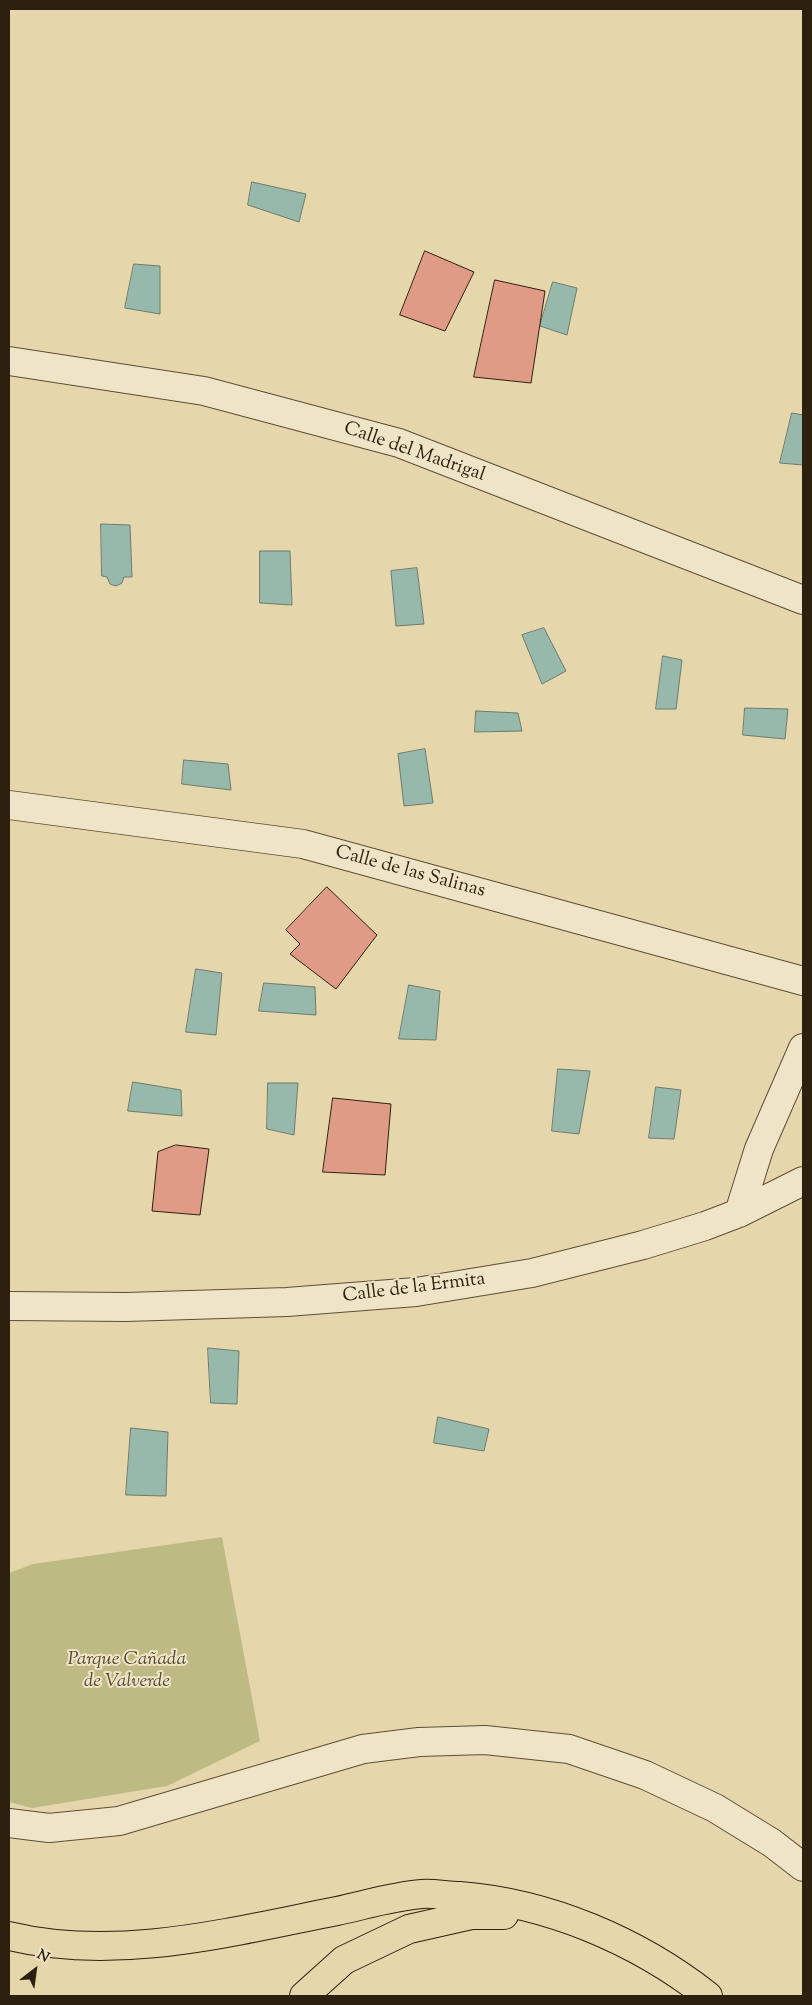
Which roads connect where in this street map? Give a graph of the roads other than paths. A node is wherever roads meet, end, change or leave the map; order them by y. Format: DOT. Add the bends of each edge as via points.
graph roads {
  1 [pos="9,361"];
  2 [pos="803,600"];
  3 [pos="9,805"];
  4 [pos="803,981"];
  5 [pos="803,1048"];
  6 [pos="803,1180"];
  7 [pos="739,1212"];
  8 [pos="9,1306"];
  9 [pos="9,1823"];
  10 [pos="803,1867"];
  11 [pos="553,1914"];
  12 [pos="9,1936"];
  13 [pos="304,1996"];
  14 [pos="708,1996"];
  1 -- 2 [label="street, Calle del Madrigal" via="204,391 399,443"];
  3 -- 4 [label="street, Calle de las Salinas" via="303,844"];
  5 -- 7 [label="street" via="760,1150"];
  6 -- 7 [label="street, Calle de la Ermita"];
  7 -- 8 [label="street, Calle de la Ermita" via="669,1237 532,1273 416,1292 288,1302 126,1308"];
  9 -- 10 [label="street" via="48,1828 119,1820 363,1749 418,1742 485,1740 569,1749 645,1774 715,1808 772,1843"];
  11 -- 12 [label="highway" via="493,1899 423,1894 201,1938 104,1946 33,1942"];
  11 -- 13 [label="highway" via="471,1916 409,1928 344,1960"];
  11 -- 14 [label="highway" via="638,1948"];
}
